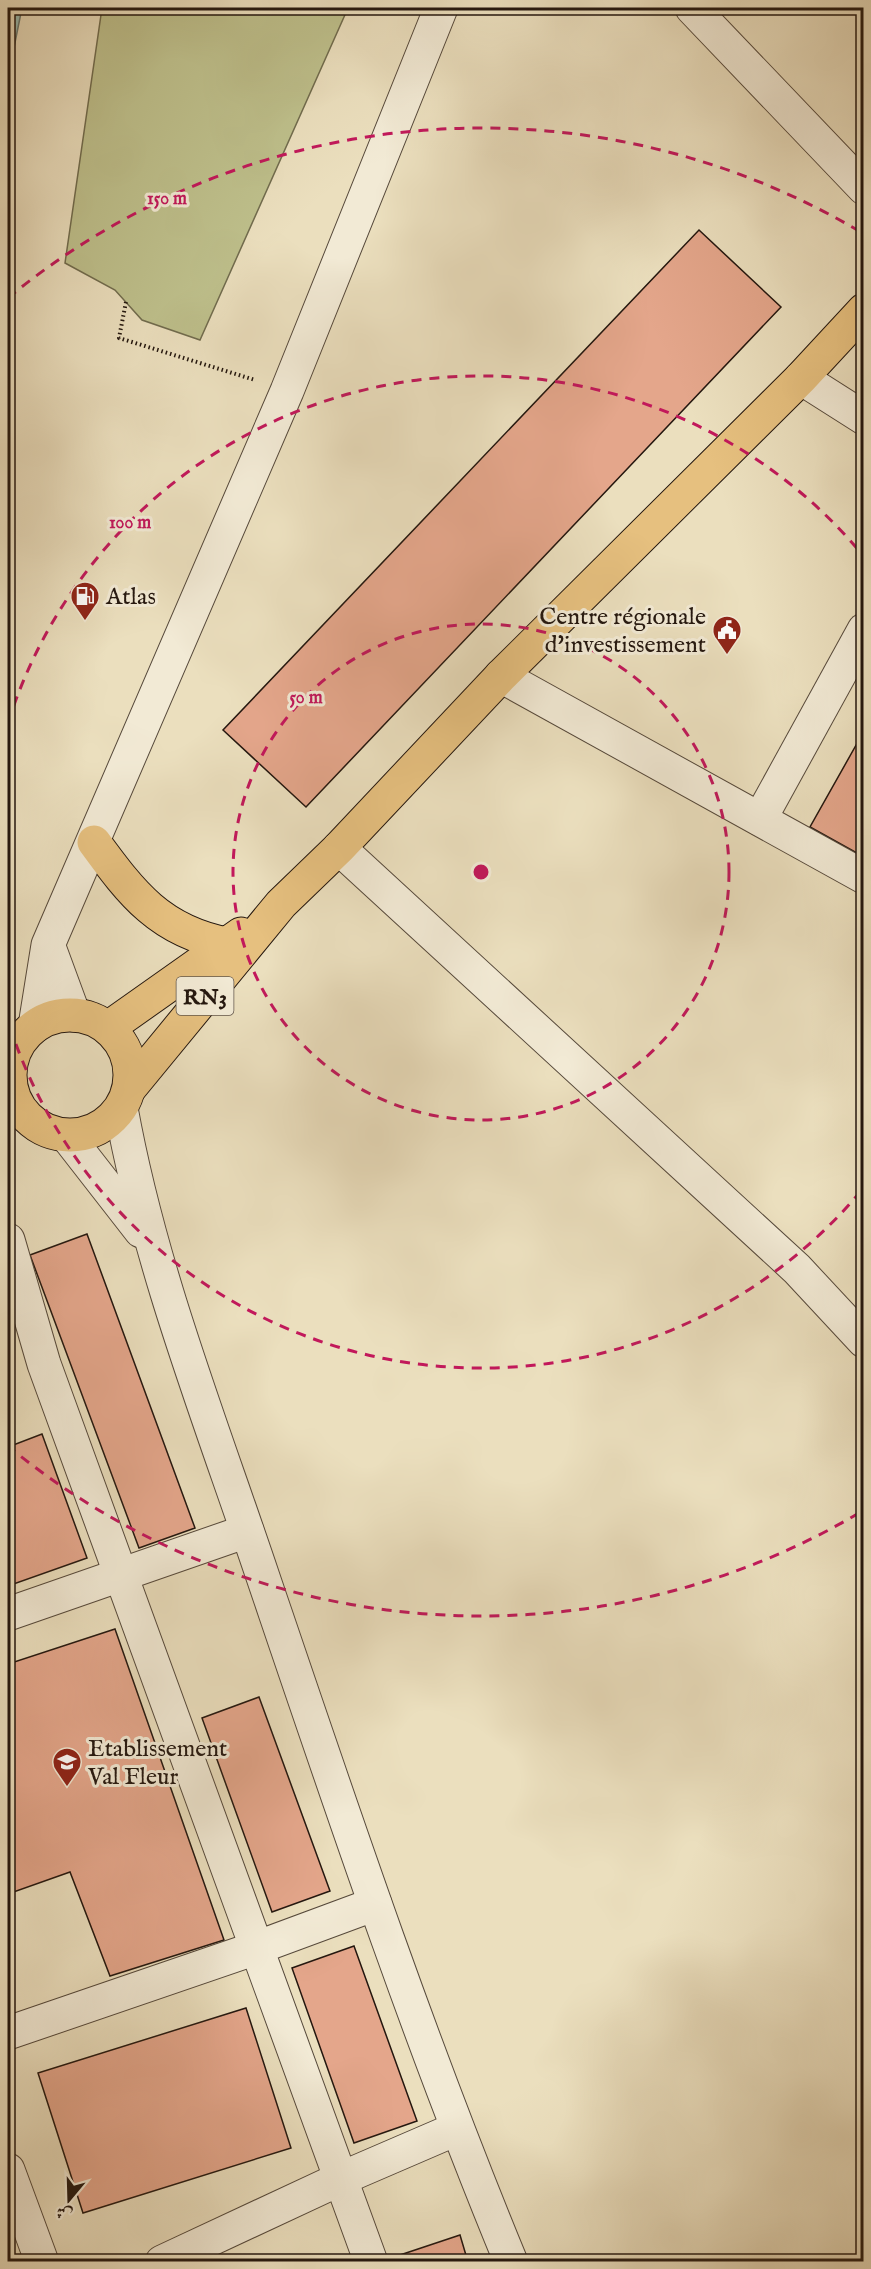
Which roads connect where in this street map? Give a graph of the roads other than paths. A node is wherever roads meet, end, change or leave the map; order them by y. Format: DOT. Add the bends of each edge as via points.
graph roads {
  1 [pos="441,8"];
  2 [pos="692,8"];
  3 [pos="864,188"];
  4 [pos="864,310"];
  5 [pos="801,378"];
  6 [pos="864,418"];
  7 [pos="864,630"];
  8 [pos="501,676"];
  9 [pos="760,819"];
  10 [pos="94,842"];
  11 [pos="339,848"];
  12 [pos="864,877"];
  13 [pos="281,904"];
  14 [pos="227,944"];
  15 [pos="48,945"];
  16 [pos="74,1015"];
  17 [pos="35,1026"];
  18 [pos="108,1028"];
  19 [pos="10,1060"];
  20 [pos="125,1099"];
  21 [pos="55,1133"];
  22 [pos="8,1137"];
  23 [pos="8,1240"];
  24 [pos="150,1243"];
  25 [pos="864,1341"];
  26 [pos="247,1531"];
  27 [pos="119,1575"];
  28 [pos="8,1614"];
  29 [pos="375,1904"];
  30 [pos="256,1948"];
  31 [pos="8,2033"];
  32 [pos="456,2129"];
  33 [pos="8,2170"];
  34 [pos="340,2179"];
  35 [pos="220,2249"];
  36 [pos="42,2262"];
  37 [pos="162,2262"];
  38 [pos="371,2262"];
  39 [pos="511,2262"];
  1 -- 10 [label="street" via="287,390"];
  2 -- 3 [label="street"];
  4 -- 5 [label="main road, RN3"];
  5 -- 6 [label="street"];
  5 -- 8 [label="main road, RN3"];
  7 -- 9 [label="street"];
  8 -- 9 [label="street"];
  8 -- 11 [label="main road, RN3"];
  9 -- 12 [label="street"];
  10 -- 14 [label="main road" via="130,891 154,912 194,935"];
  10 -- 15 [label="street"];
  11 -- 13 [label="main road, RN3"];
  11 -- 25 [label="street" via="797,1269"];
  13 -- 14 [label="main road, RN3"];
  13 -- 20 [label="main road, RN3"];
  14 -- 18 [label="main road, RN3"];
  15 -- 16 [label="street"];
  15 -- 17 [label="street"];
  16 -- 17 [label="main road" via="53,1017"];
  16 -- 18 [label="main road"];
  17 -- 19 [label="main road"];
  18 -- 20 [label="main road" via="123,1045 130,1067"];
  19 -- 21 [label="main road" via="11,1089 18,1106 29,1120"];
  20 -- 21 [label="main road, RN3" via="107,1124 88,1134"];
  20 -- 24 [label="street" via="134,1180"];
  21 -- 22 [label="main road, RN3"];
  21 -- 24 [label="street"];
  23 -- 27 [label="street" via="44,1364"];
  24 -- 26 [label="street"];
  26 -- 27 [label="street"];
  26 -- 29 [label="street"];
  27 -- 28 [label="street"];
  27 -- 30 [label="street"];
  29 -- 30 [label="street"];
  29 -- 32 [label="street"];
  30 -- 31 [label="street"];
  30 -- 34 [label="street"];
  32 -- 34 [label="street"];
  32 -- 39 [label="street"];
  33 -- 36 [label="street"];
  34 -- 35 [label="street"];
  34 -- 38 [label="street"];
  35 -- 37 [label="street"];
}
